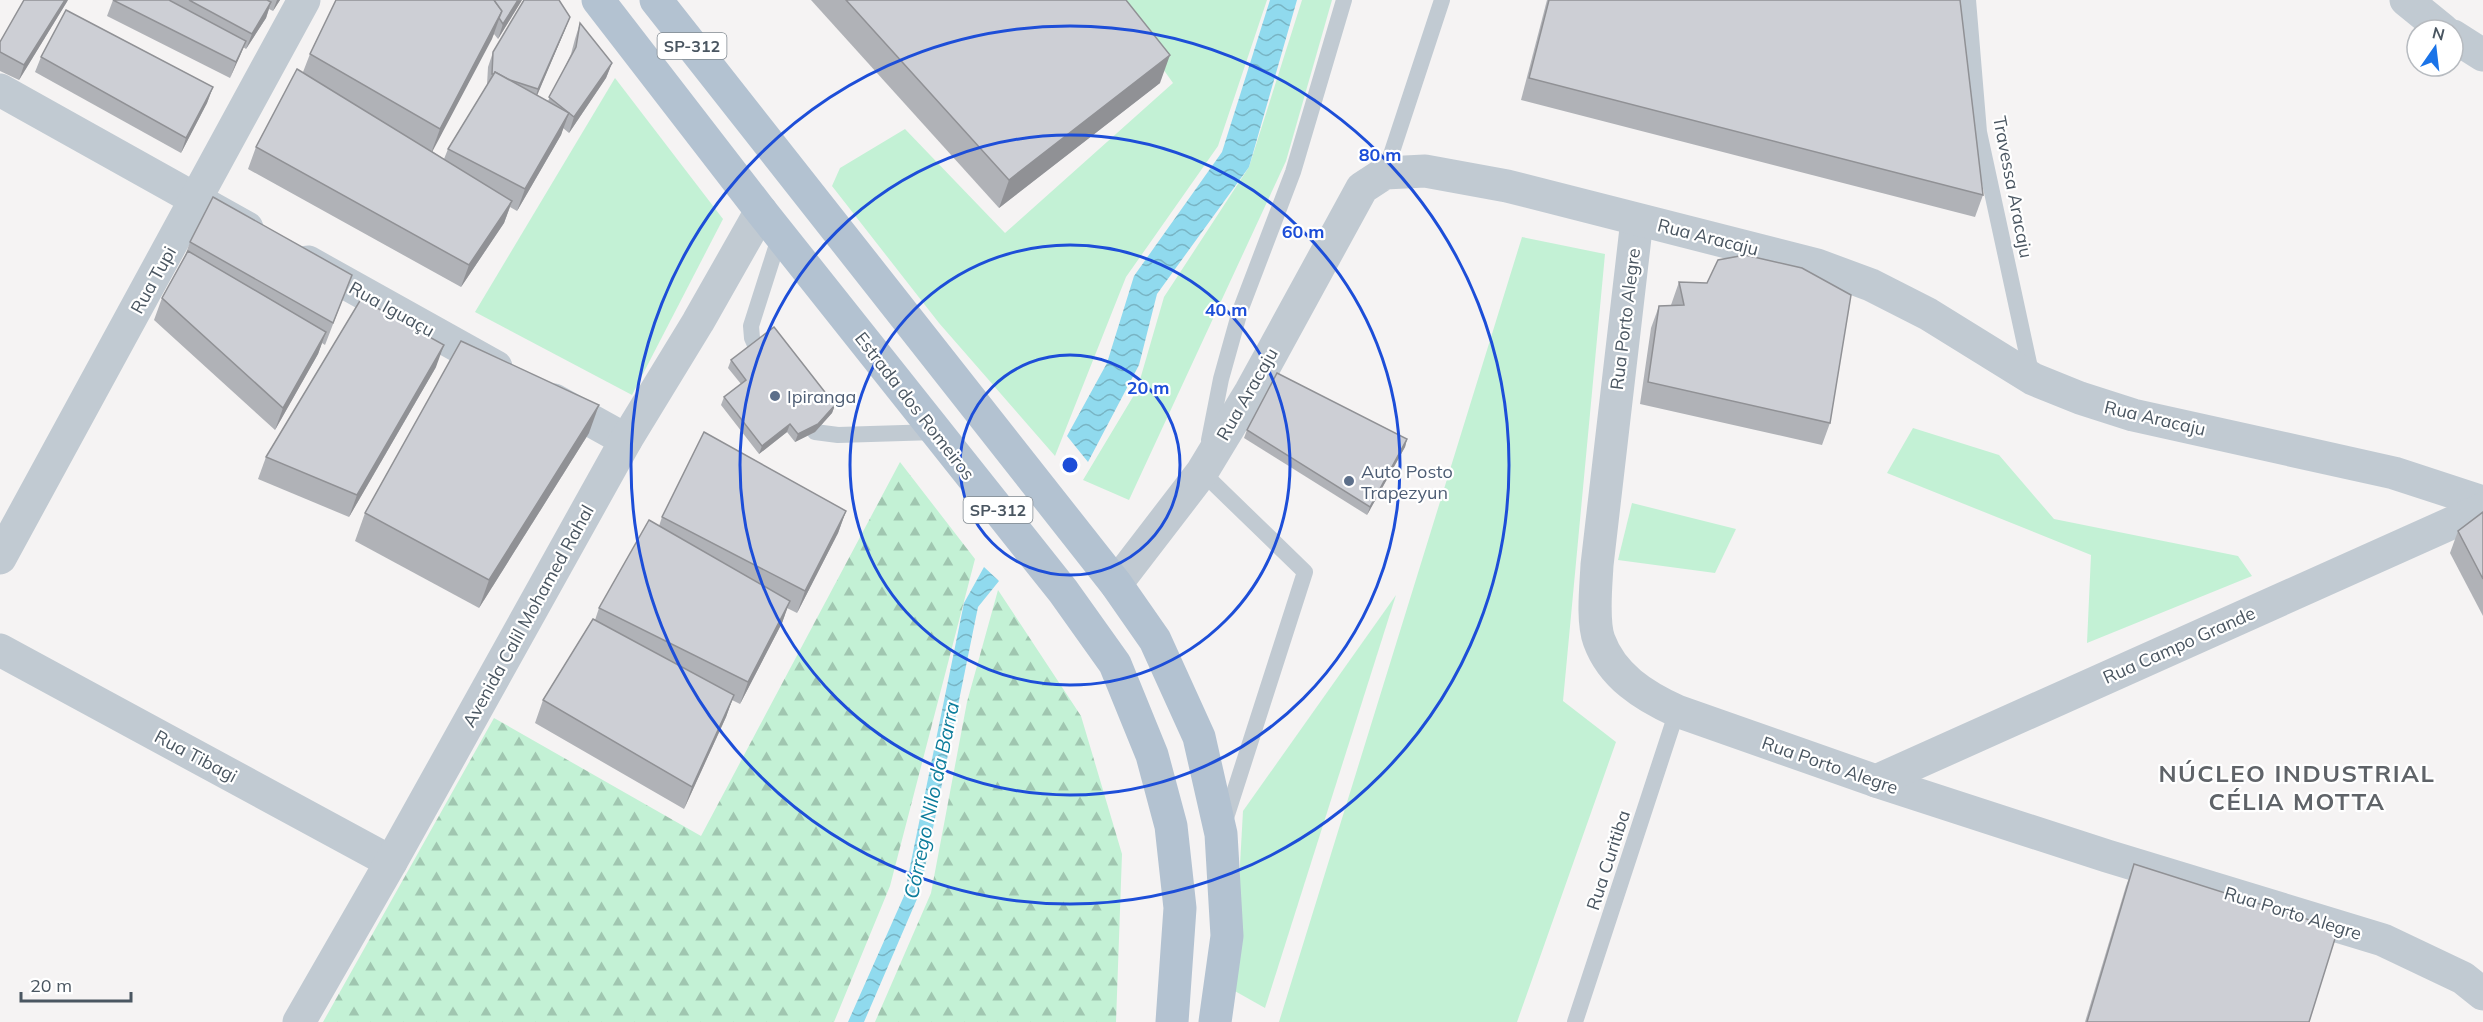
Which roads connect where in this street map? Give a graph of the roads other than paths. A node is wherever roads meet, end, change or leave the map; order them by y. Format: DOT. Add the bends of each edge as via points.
graph roads {
  1 [pos="304,0"];
  2 [pos="598,0"];
  3 [pos="656,0"];
  4 [pos="1344,0"];
  5 [pos="1442,0"];
  6 [pos="1968,0"];
  7 [pos="2406,0"];
  8 [pos="2428,18"];
  9 [pos="2465,43"];
  10 [pos="2483,54"];
  11 [pos="0,90"];
  12 [pos="1386,173"];
  13 [pos="197,200"];
  14 [pos="1637,220"];
  15 [pos="770,223"];
  16 [pos="756,347"];
  17 [pos="2033,379"];
  18 [pos="815,432"];
  19 [pos="936,432"];
  20 [pos="626,440"];
  21 [pos="1202,472"];
  22 [pos="2483,502"];
  23 [pos="2483,509"];
  24 [pos="0,558"];
  25 [pos="1116,584"];
  26 [pos="0,650"];
  27 [pos="1677,711"];
  28 [pos="1876,782"];
  29 [pos="1221,834"];
  30 [pos="391,862"];
  31 [pos="2483,994"];
  32 [pos="299,1022"];
  33 [pos="1172,1022"];
  34 [pos="1215,1022"];
  35 [pos="1575,1022"];
  1 -- 13 [label="street, Rua Tupi"];
  2 -- 15 [label="main road, Estrada dos Romeiros / SP-312"];
  3 -- 25 [label="main road, SP-312"];
  4 -- 21 [label="lane" via="1293,172 1240,311"];
  5 -- 12 [label="lane"];
  6 -- 17 [label="lane, Travessa Aracaju" via="1979,132"];
  7 -- 8 [label="street"];
  9 -- 10 [label="street"];
  11 -- 13 [label="street, Rua Iguaçu"];
  12 -- 14 [label="street, Rua Aracaju" via="1425,171 1507,186"];
  12 -- 21 [label="street, Rua Aracaju" via="1362,188 1349,209 1251,391"];
  13 -- 20 [label="street, Rua Iguaçu"];
  13 -- 24 [label="street, Rua Tupi"];
  14 -- 17 [label="street, Rua Aracaju" via="1817,265 1871,285 1928,314"];
  14 -- 27 [label="street, Rua Porto Alegre" via="1597,565 1598,639 1620,676 1656,702"];
  15 -- 16 [label="lane" via="751,326"];
  15 -- 19 [label="main road, Estrada dos Romeiros / SP-312"];
  15 -- 20 [label="street, Avenida Calil Mohamed Rahal" via="698,322"];
  17 -- 22 [label="street, Rua Aracaju" via="2133,415 2394,473"];
  18 -- 19 [label="lane"];
  19 -- 33 [label="main road, Estrada dos Romeiros / SP-312" via="1063,591 1115,664 1148,745 1171,826 1180,908"];
  20 -- 30 [label="street, Avenida Calil Mohamed Rahal"];
  21 -- 25 [label="street, Rua Aracaju"];
  21 -- 29 [label="lane" via="1305,572"];
  23 -- 28 [label="street, Rua Campo Grande"];
  25 -- 29 [label="main road, SP-312" via="1155,640 1198,737"];
  26 -- 30 [label="street, Rua Tibagi"];
  27 -- 28 [label="street, Rua Porto Alegre"];
  27 -- 35 [label="lane, Rua Curitiba"];
  28 -- 31 [label="street, Rua Porto Alegre" via="2383,940 2463,978"];
  29 -- 34 [label="main road, SP-312" via="1227,936"];
  30 -- 32 [label="street, Avenida Calil Mohamed Rahal"];
}
